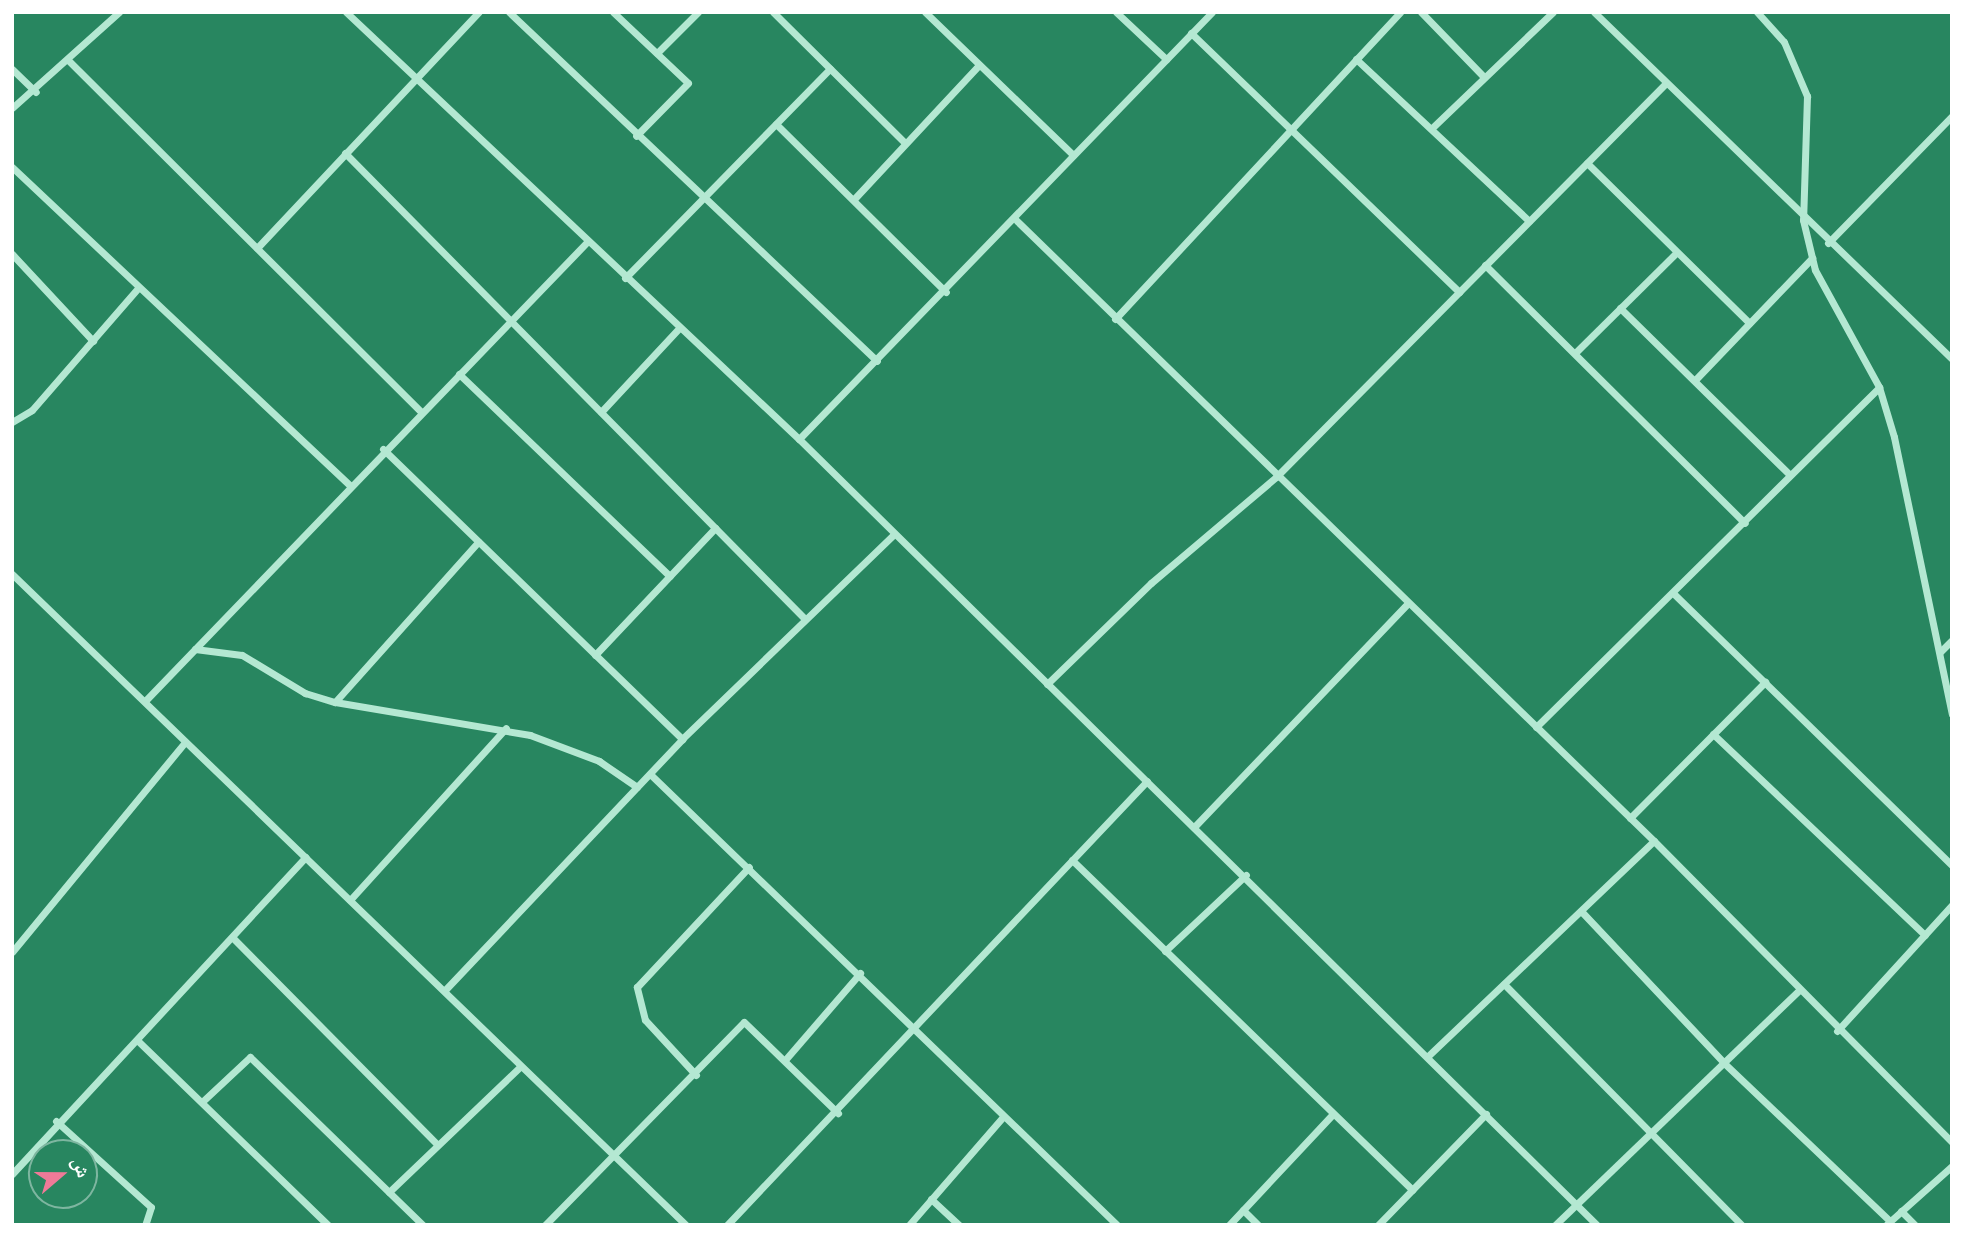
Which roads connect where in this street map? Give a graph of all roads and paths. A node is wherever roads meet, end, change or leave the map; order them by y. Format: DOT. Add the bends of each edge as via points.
graph roads {
  1 [pos="119,12"];
  2 [pos="346,12"];
  3 [pos="479,12"];
  4 [pos="509,12"];
  5 [pos="612,12"];
  6 [pos="698,12"];
  7 [pos="773,12"];
  8 [pos="925,12"];
  9 [pos="1116,12"];
  10 [pos="1212,12"];
  11 [pos="1400,12"];
  12 [pos="1421,12"];
  13 [pos="1553,12"];
  14 [pos="1594,12"];
  15 [pos="1757,12"];
  16 [pos="1191,33"];
  17 [pos="657,53"];
  18 [pos="1166,59"];
  19 [pos="1356,59"];
  20 [pos="68,60"];
  21 [pos="979,65"];
  22 [pos="12,69"];
  23 [pos="830,69"];
  24 [pos="1482,75"];
  25 [pos="414,77"];
  26 [pos="1665,84"];
  27 [pos="36,92"];
  28 [pos="12,108"];
  29 [pos="1952,116"];
  30 [pos="776,124"];
  31 [pos="1433,127"];
  32 [pos="1289,128"];
  33 [pos="636,136"];
  34 [pos="904,142"];
  35 [pos="345,153"];
  36 [pos="1073,155"];
  37 [pos="1587,163"];
  38 [pos="12,167"];
  39 [pos="702,198"];
  40 [pos="855,198"];
  41 [pos="1803,220"];
  42 [pos="1017,221"];
  43 [pos="1529,221"];
  44 [pos="587,242"];
  45 [pos="1828,243"];
  46 [pos="257,248"];
  47 [pos="12,254"];
  48 [pos="1675,254"];
  49 [pos="1812,258"];
  50 [pos="1485,265"];
  51 [pos="625,278"];
  52 [pos="137,289"];
  53 [pos="946,292"];
  54 [pos="1459,292"];
  55 [pos="1620,308"];
  56 [pos="1115,318"];
  57 [pos="512,322"];
  58 [pos="1749,323"];
  59 [pos="679,328"];
  60 [pos="93,341"];
  61 [pos="1575,353"];
  62 [pos="1952,359"];
  63 [pos="877,361"];
  64 [pos="459,374"];
  65 [pos="1696,379"];
  66 [pos="1879,387"];
  67 [pos="421,412"];
  68 [pos="601,412"];
  69 [pos="12,422"];
  70 [pos="799,439"];
  71 [pos="383,449"];
  72 [pos="1790,475"];
  73 [pos="1276,477"];
  74 [pos="351,486"];
  75 [pos="1745,523"];
  76 [pos="715,528"];
  77 [pos="894,534"];
  78 [pos="478,542"];
  79 [pos="12,573"];
  80 [pos="670,576"];
  81 [pos="1673,593"];
  82 [pos="1407,604"];
  83 [pos="804,618"];
  84 [pos="1952,640"];
  85 [pos="195,649"];
  86 [pos="1940,652"];
  87 [pos="595,655"];
  88 [pos="1765,682"];
  89 [pos="1048,684"];
  90 [pos="145,701"];
  91 [pos="335,702"];
  92 [pos="1952,714"];
  93 [pos="1536,727"];
  94 [pos="506,728"];
  95 [pos="1713,734"];
  96 [pos="682,739"];
  97 [pos="186,742"];
  98 [pos="650,774"];
  99 [pos="1147,781"];
  100 [pos="637,786"];
  101 [pos="1630,818"];
  102 [pos="1196,825"];
  103 [pos="1654,841"];
  104 [pos="306,857"];
  105 [pos="1072,860"];
  106 [pos="1952,865"];
  107 [pos="749,867"];
  108 [pos="1246,875"];
  109 [pos="351,900"];
  110 [pos="1952,905"];
  111 [pos="1581,911"];
  112 [pos="1925,935"];
  113 [pos="233,938"];
  114 [pos="1165,951"];
  115 [pos="12,952"];
  116 [pos="860,973"];
  117 [pos="1504,984"];
  118 [pos="445,990"];
  119 [pos="1799,990"];
  120 [pos="912,1031"];
  121 [pos="1838,1031"];
  122 [pos="137,1040"];
  123 [pos="1428,1056"];
  124 [pos="785,1060"];
  125 [pos="1724,1063"];
  126 [pos="521,1066"];
  127 [pos="696,1075"];
  128 [pos="204,1100"];
  129 [pos="838,1112"];
  130 [pos="1486,1114"];
  131 [pos="1332,1115"];
  132 [pos="1003,1117"];
  133 [pos="56,1121"];
  134 [pos="1652,1132"];
  135 [pos="1952,1142"];
  136 [pos="438,1145"];
  137 [pos="617,1156"];
  138 [pos="1952,1166"];
  139 [pos="12,1174"];
  140 [pos="1412,1190"];
  141 [pos="389,1192"];
  142 [pos="932,1199"];
  143 [pos="1576,1204"];
  144 [pos="1243,1210"];
  145 [pos="1901,1211"];
  146 [pos="1888,1223"];
  147 [pos="145,1225"];
  148 [pos="328,1225"];
  149 [pos="423,1225"];
  150 [pos="545,1225"];
  151 [pos="686,1225"];
  152 [pos="727,1225"];
  153 [pos="909,1225"];
  154 [pos="958,1225"];
  155 [pos="1117,1225"];
  156 [pos="1228,1225"];
  157 [pos="1258,1225"];
  158 [pos="1378,1225"];
  159 [pos="1555,1225"];
  160 [pos="1597,1225"];
  161 [pos="1742,1225"];
  162 [pos="1915,1225"];
  1 -- 20 [label="street"];
  2 -- 25 [label="street"];
  3 -- 25 [label="street"];
  4 -- 33 [label="street"];
  5 -- 17 [label="street"];
  6 -- 17 [label="street"];
  7 -- 23 [label="street"];
  8 -- 21 [label="street"];
  9 -- 18 [label="street"];
  10 -- 16 [label="street"];
  11 -- 19 [label="street"];
  12 -- 24 [label="street"];
  13 -- 24 [label="street"];
  14 -- 26 [label="street"];
  15 -- 41 [label="street" via="1784,42 1807,96"];
  16 -- 18 [label="street"];
  16 -- 32 [label="street"];
  17 -- 33 [label="street" via="688,88"];
  18 -- 36 [label="street"];
  19 -- 31 [label="street"];
  19 -- 32 [label="street"];
  20 -- 27 [label="street"];
  20 -- 46 [label="street"];
  21 -- 34 [label="street"];
  21 -- 36 [label="street"];
  22 -- 27 [label="street"];
  23 -- 30 [label="street"];
  23 -- 34 [label="street"];
  24 -- 31 [label="street"];
  25 -- 35 [label="street"];
  25 -- 44 [label="street"];
  26 -- 37 [label="street"];
  26 -- 41 [label="street"];
  27 -- 28 [label="street"];
  29 -- 45 [label="street"];
  30 -- 39 [label="street"];
  30 -- 40 [label="street"];
  31 -- 43 [label="street"];
  32 -- 54 [label="street"];
  32 -- 56 [label="street"];
  33 -- 39 [label="street"];
  34 -- 40 [label="street"];
  35 -- 46 [label="street"];
  35 -- 57 [label="street"];
  36 -- 42 [label="street"];
  37 -- 43 [label="street"];
  37 -- 48 [label="street"];
  38 -- 52 [label="street"];
  39 -- 51 [label="street"];
  39 -- 63 [label="street"];
  40 -- 53 [label="street"];
  41 -- 45 [label="street"];
  41 -- 49 [label="street"];
  42 -- 53 [label="street"];
  42 -- 56 [label="street"];
  43 -- 50 [label="street"];
  44 -- 51 [label="street"];
  44 -- 57 [label="street"];
  45 -- 62 [label="street"];
  46 -- 67 [label="street"];
  47 -- 60 [label="street"];
  48 -- 55 [label="street"];
  48 -- 58 [label="street"];
  49 -- 58 [label="street"];
  49 -- 66 [label="street" via="1835,313"];
  50 -- 54 [label="street"];
  50 -- 61 [label="street"];
  51 -- 59 [label="street"];
  52 -- 60 [label="street"];
  52 -- 74 [label="street"];
  53 -- 63 [label="street"];
  54 -- 73 [label="street"];
  55 -- 61 [label="street"];
  55 -- 65 [label="street"];
  56 -- 73 [label="street"];
  57 -- 64 [label="street"];
  57 -- 68 [label="street"];
  58 -- 65 [label="street"];
  59 -- 68 [label="street"];
  59 -- 70 [label="street"];
  60 -- 69 [label="street" via="32,410"];
  61 -- 75 [label="street"];
  63 -- 70 [label="street"];
  64 -- 67 [label="street"];
  64 -- 80 [label="street"];
  65 -- 72 [label="street"];
  66 -- 72 [label="street"];
  66 -- 86 [label="street"];
  67 -- 71 [label="street"];
  68 -- 76 [label="street"];
  70 -- 77 [label="street"];
  71 -- 74 [label="street"];
  71 -- 78 [label="street"];
  72 -- 75 [label="street"];
  73 -- 82 [label="street"];
  73 -- 89 [label="street" via="1152,583"];
  74 -- 85 [label="street"];
  75 -- 81 [label="street"];
  76 -- 80 [label="street"];
  76 -- 83 [label="street"];
  77 -- 83 [label="street"];
  77 -- 89 [label="street"];
  78 -- 87 [label="street"];
  78 -- 91 [label="street"];
  79 -- 90 [label="street"];
  80 -- 87 [label="street"];
  81 -- 88 [label="street"];
  81 -- 93 [label="street"];
  82 -- 93 [label="street"];
  82 -- 102 [label="street"];
  83 -- 96 [label="street"];
  84 -- 86 [label="street"];
  85 -- 90 [label="street"];
  85 -- 91 [label="street" via="242,656 305,693"];
  86 -- 92 [label="street"];
  87 -- 96 [label="street"];
  88 -- 95 [label="street"];
  88 -- 106 [label="street"];
  89 -- 99 [label="street"];
  90 -- 97 [label="street"];
  91 -- 94 [label="street"];
  93 -- 101 [label="street"];
  94 -- 100 [label="street" via="578,751"];
  94 -- 109 [label="street"];
  95 -- 101 [label="street"];
  95 -- 112 [label="street"];
  96 -- 98 [label="street"];
  97 -- 104 [label="street"];
  97 -- 115 [label="street"];
  98 -- 100 [label="street"];
  98 -- 107 [label="street"];
  99 -- 102 [label="street"];
  99 -- 105 [label="street"];
  100 -- 118 [label="street"];
  101 -- 103 [label="street"];
  102 -- 108 [label="street"];
  103 -- 111 [label="street"];
  103 -- 119 [label="street"];
  104 -- 109 [label="street"];
  104 -- 113 [label="street"];
  105 -- 114 [label="street"];
  105 -- 120 [label="street"];
  107 -- 116 [label="street"];
  107 -- 127 [label="street" via="637,987 645,1020"];
  108 -- 114 [label="street"];
  108 -- 123 [label="street"];
  109 -- 118 [label="street"];
  110 -- 112 [label="street"];
  111 -- 117 [label="street"];
  111 -- 125 [label="street"];
  112 -- 121 [label="street"];
  113 -- 122 [label="street"];
  113 -- 136 [label="street"];
  114 -- 131 [label="street"];
  116 -- 120 [label="street"];
  116 -- 124 [label="street"];
  117 -- 123 [label="street"];
  117 -- 134 [label="street"];
  118 -- 126 [label="street"];
  119 -- 121 [label="street"];
  119 -- 125 [label="street"];
  120 -- 129 [label="street"];
  120 -- 132 [label="street"];
  121 -- 135 [label="street"];
  122 -- 128 [label="street"];
  122 -- 133 [label="street"];
  123 -- 130 [label="street"];
  124 -- 127 [label="street" via="745,1022"];
  124 -- 129 [label="street"];
  125 -- 134 [label="street"];
  125 -- 146 [label="street"];
  126 -- 136 [label="street"];
  126 -- 137 [label="street"];
  127 -- 137 [label="street"];
  128 -- 141 [label="street" via="250,1057"];
  128 -- 148 [label="street"];
  129 -- 152 [label="street"];
  130 -- 140 [label="street"];
  130 -- 143 [label="street"];
  131 -- 140 [label="street"];
  131 -- 144 [label="street"];
  132 -- 142 [label="street"];
  132 -- 155 [label="street"];
  133 -- 139 [label="street"];
  133 -- 147 [label="street" via="151,1207"];
  134 -- 143 [label="street"];
  134 -- 161 [label="street"];
  136 -- 141 [label="street"];
  137 -- 150 [label="street"];
  137 -- 151 [label="street"];
  138 -- 145 [label="street"];
  140 -- 158 [label="street"];
  141 -- 149 [label="street"];
  142 -- 153 [label="street"];
  142 -- 154 [label="street"];
  143 -- 159 [label="street"];
  143 -- 160 [label="street"];
  144 -- 156 [label="street"];
  144 -- 157 [label="street"];
  145 -- 146 [label="street"];
  145 -- 162 [label="street"];
}
